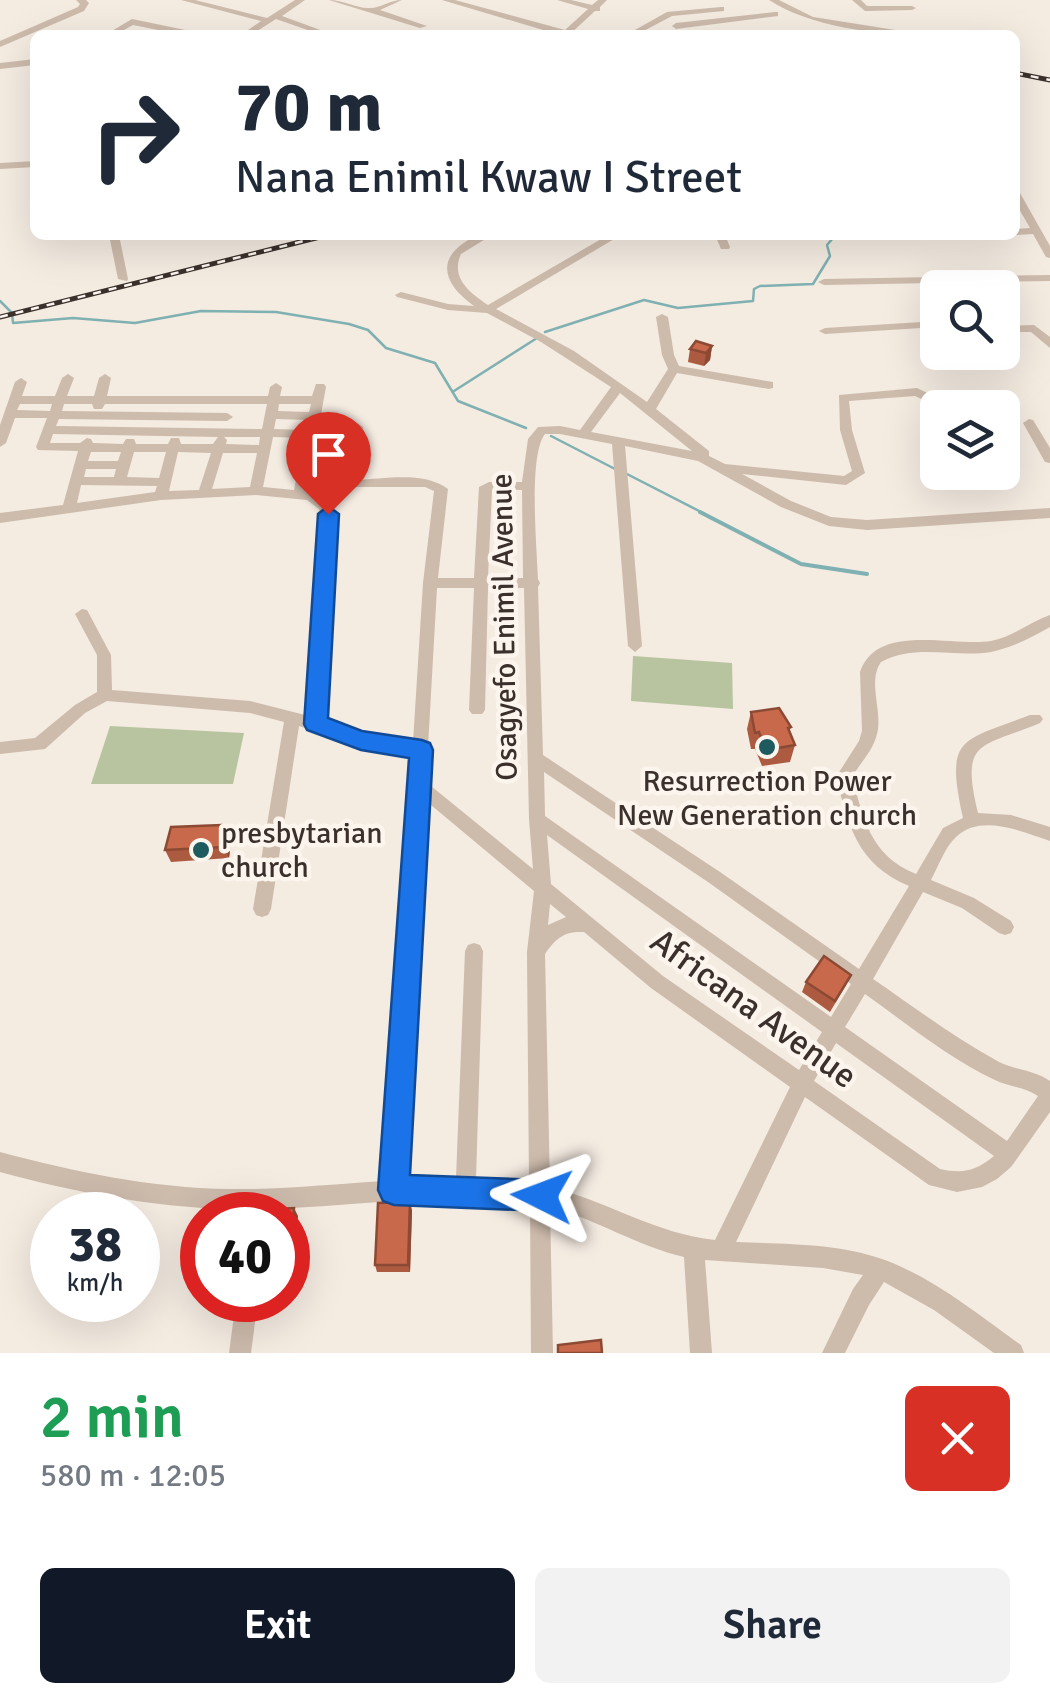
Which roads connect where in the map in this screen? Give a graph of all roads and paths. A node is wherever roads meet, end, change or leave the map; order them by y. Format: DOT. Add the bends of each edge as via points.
graph roads {
  1 [pos="185,0"];
  2 [pos="302,0"];
  3 [pos="333,0"];
  4 [pos="398,0"];
  5 [pos="446,0"];
  6 [pos="561,0"];
  7 [pos="772,0"];
  8 [pos="856,0"];
  9 [pos="85,2"];
  10 [pos="600,4"];
  11 [pos="718,4"];
  12 [pos="375,11"];
  13 [pos="912,12"];
  14 [pos="775,14"];
  15 [pos="270,18"];
  16 [pos="730,20"];
  17 [pos="422,26"];
  18 [pos="676,26"];
  19 [pos="33,30"];
  20 [pos="118,30"];
  21 [pos="171,30"];
  22 [pos="252,30"];
  23 [pos="310,30"];
  24 [pos="552,30"];
  25 [pos="571,30"];
  26 [pos="640,30"];
  27 [pos="887,30"];
  28 [pos="30,31"];
  29 [pos="5,42"];
  30 [pos="30,56"];
  31 [pos="30,60"];
  32 [pos="0,66"];
  33 [pos="30,164"];
  34 [pos="0,166"];
  35 [pos="1020,202"];
  36 [pos="1036,231"];
  37 [pos="1020,232"];
  38 [pos="115,240"];
  39 [pos="464,240"];
  40 [pos="607,240"];
  41 [pos="1050,255"];
  42 [pos="1050,278"];
  43 [pos="123,280"];
  44 [pos="824,282"];
  45 [pos="401,295"];
  46 [pos="487,310"];
  47 [pos="662,317"];
  48 [pos="920,325"];
  49 [pos="1020,328"];
  50 [pos="825,331"];
  51 [pos="1050,344"];
  52 [pos="674,369"];
  53 [pos="68,378"];
  54 [pos="105,378"];
  55 [pos="21,382"];
  56 [pos="768,385"];
  57 [pos="618,387"];
  58 [pos="146,393"];
  59 [pos="920,393"];
  60 [pos="190,394"];
  61 [pos="232,394"];
  62 [pos="58,399"];
  63 [pos="99,399"];
  64 [pos="17,400"];
  65 [pos="273,401"];
  66 [pos="648,410"];
  67 [pos="11,414"];
  68 [pos="52,414"];
  69 [pos="95,414"];
  70 [pos="139,415"];
  71 [pos="183,415"];
  72 [pos="315,416"];
  73 [pos="227,417"];
  74 [pos="1029,423"];
  75 [pos="357,427"];
  76 [pos="47,430"];
  77 [pos="90,430"];
  78 [pos="179,430"];
  79 [pos="134,431"];
  80 [pos="223,432"];
  81 [pos="267,433"];
  82 [pos="313,434"];
  83 [pos="583,434"];
  84 [pos="618,440"];
  85 [pos="0,443"];
  86 [pos="129,447"];
  87 [pos="173,447"];
  88 [pos="86,448"];
  89 [pos="219,448"];
  90 [pos="264,449"];
  91 [pos="1050,459"];
  92 [pos="124,464"];
  93 [pos="80,465"];
  94 [pos="719,465"];
  95 [pos="76,481"];
  96 [pos="119,482"];
  97 [pos="528,486"];
  98 [pos="163,489"];
  99 [pos="256,491"];
  100 [pos="300,493"];
  101 [pos="204,494"];
  102 [pos="68,510"];
  103 [pos="1050,513"];
  104 [pos="0,518"];
  105 [pos="430,582"];
  106 [pos="484,583"];
  107 [pos="533,583"];
  108 [pos="82,614"];
  109 [pos="1050,620"];
  110 [pos="635,646"];
  111 [pos="105,695"];
  112 [pos="477,710"];
  113 [pos="292,718"];
  114 [pos="1035,719"];
  115 [pos="316,724"];
  116 [pos="0,748"];
  117 [pos="422,750"];
  118 [pos="535,758"];
  119 [pos="419,784"];
  120 [pos="536,819"];
  121 [pos="972,820"];
  122 [pos="1050,834"];
  123 [pos="920,883"];
  124 [pos="543,889"];
  125 [pos="262,910"];
  126 [pos="588,925"];
  127 [pos="1006,926"];
  128 [pos="474,951"];
  129 [pos="536,952"];
  130 [pos="862,982"];
  131 [pos="834,1028"];
  132 [pos="802,1085"];
  133 [pos="1050,1094"];
  134 [pos="1008,1154"];
  135 [pos="0,1162"];
  136 [pos="394,1190"];
  137 [pos="466,1191"];
  138 [pos="542,1196"];
  139 [pos="180,1197"];
  140 [pos="310,1200"];
  141 [pos="694,1249"];
  142 [pos="721,1251"];
  143 [pos="880,1270"];
  144 [pos="244,1322"];
  145 [pos="240,1353"];
  146 [pos="542,1353"];
  147 [pos="702,1353"];
  148 [pos="833,1353"];
  149 [pos="1013,1353"];
  1 -- 15 [label="street"];
  2 -- 15 [label="street"];
  3 -- 12 [label="street"];
  4 -- 12 [label="street"];
  5 -- 24 [label="street"];
  6 -- 10 [label="street"];
  7 -- 27 [label="street" via="811,19"];
  8 -- 13 [label="street" via="865,9"];
  9 -- 19 [label="street"];
  10 -- 25 [label="street"];
  11 -- 16 [label="street"];
  11 -- 26 [label="street" via="670,14"];
  12 -- 17 [label="street"];
  14 -- 16 [label="street"];
  15 -- 22 [label="street"];
  15 -- 23 [label="street"];
  16 -- 18 [label="street"];
  20 -- 21 [label="street" via="132,22"];
  28 -- 29 [label="street"];
  29 -- 30 [label="street"];
  31 -- 32 [label="street"];
  33 -- 34 [label="street"];
  35 -- 36 [label="street"];
  36 -- 37 [label="street"];
  36 -- 41 [label="street"];
  38 -- 43 [label="street"];
  39 -- 46 [label="street" via="452,272"];
  40 -- 46 [label="street"];
  42 -- 44 [label="street"];
  45 -- 46 [label="street"];
  46 -- 57 [label="street"];
  47 -- 52 [label="street"];
  48 -- 50 [label="street"];
  49 -- 51 [label="street" via="1034,328"];
  52 -- 56 [label="street"];
  52 -- 66 [label="street"];
  53 -- 62 [label="street"];
  54 -- 63 [label="street"];
  55 -- 64 [label="street"];
  57 -- 66 [label="street"];
  57 -- 83 [label="street"];
  58 -- 60 [label="street"];
  58 -- 63 [label="street"];
  58 -- 70 [label="street"];
  59 -- 94 [label="street" via="842,398 859,473 846,482"];
  60 -- 61 [label="street"];
  60 -- 71 [label="street"];
  61 -- 65 [label="street"];
  61 -- 73 [label="street"];
  62 -- 63 [label="street"];
  62 -- 64 [label="street"];
  62 -- 68 [label="street"];
  63 -- 69 [label="street"];
  64 -- 67 [label="street"];
  65 -- 72 [label="street"];
  65 -- 72 [label="street" via="318,394"];
  65 -- 81 [label="street"];
  66 -- 94 [label="street"];
  67 -- 68 [label="street"];
  67 -- 85 [label="street"];
  68 -- 69 [label="street"];
  68 -- 76 [label="street"];
  69 -- 70 [label="street"];
  69 -- 77 [label="street"];
  70 -- 71 [label="street"];
  70 -- 79 [label="street"];
  71 -- 73 [label="street"];
  71 -- 78 [label="street"];
  72 -- 82 [label="street"];
  73 -- 80 [label="street"];
  74 -- 91 [label="street"];
  75 -- 105 [label="street" via="353,484 426,482 441,489"];
  76 -- 77 [label="street"];
  76 -- 88 [label="street" via="42,447"];
  77 -- 79 [label="street"];
  77 -- 88 [label="street"];
  78 -- 79 [label="street"];
  78 -- 80 [label="street"];
  78 -- 87 [label="street"];
  79 -- 86 [label="street"];
  80 -- 81 [label="street"];
  80 -- 89 [label="street"];
  81 -- 82 [label="street"];
  81 -- 90 [label="street"];
  82 -- 100 [label="street"];
  83 -- 84 [label="street, Osagyefo Enimil Avenue"];
  83 -- 97 [label="street, Osagyefo Enimil Avenue" via="537,433"];
  84 -- 94 [label="street, Osagyefo Enimil Avenue"];
  84 -- 110 [label="street"];
  86 -- 87 [label="street"];
  86 -- 88 [label="street"];
  86 -- 92 [label="street"];
  87 -- 89 [label="street"];
  87 -- 98 [label="street"];
  88 -- 93 [label="street"];
  89 -- 90 [label="street"];
  89 -- 101 [label="street"];
  90 -- 99 [label="street"];
  92 -- 93 [label="street"];
  92 -- 96 [label="street"];
  93 -- 95 [label="street"];
  94 -- 103 [label="street, Osagyefo Enimil Avenue" via="829,522"];
  95 -- 96 [label="street"];
  95 -- 102 [label="street"];
  96 -- 98 [label="street"];
  97 -- 106 [label="street" via="484,490"];
  97 -- 107 [label="street, Osagyefo Enimil Avenue"];
  98 -- 101 [label="street"];
  98 -- 102 [label="street"];
  99 -- 100 [label="street"];
  99 -- 101 [label="street"];
  100 -- 115 [label="street" via="319,501 330,522"];
  102 -- 104 [label="street"];
  105 -- 106 [label="street"];
  105 -- 117 [label="street"];
  106 -- 107 [label="street"];
  106 -- 112 [label="street"];
  107 -- 118 [label="street, Osagyefo Enimil Avenue"];
  108 -- 111 [label="street" via="104,655"];
  109 -- 123 [label="street" via="993,646 911,646 870,664 870,735 844,778 864,841 881,863"];
  111 -- 113 [label="street" via="220,704"];
  111 -- 116 [label="street" via="40,744"];
  113 -- 115 [label="street"];
  113 -- 125 [label="street"];
  114 -- 121 [label="street" via="966,751 961,770"];
  115 -- 117 [label="street" via="361,741"];
  117 -- 119 [label="street"];
  118 -- 120 [label="street, Osagyefo Enimil Avenue"];
  118 -- 130 [label="street"];
  119 -- 124 [label="street, Africana Avenue"];
  119 -- 136 [label="street"];
  120 -- 124 [label="street, Osagyefo Enimil Avenue"];
  120 -- 131 [label="street"];
  121 -- 122 [label="street" via="1002,817"];
  121 -- 123 [label="street" via="948,833"];
  123 -- 127 [label="street"];
  123 -- 130 [label="street"];
  124 -- 126 [label="street, Africana Avenue"];
  124 -- 129 [label="street, Osagyefo Enimil Avenue"];
  126 -- 129 [label="street" via="571,922 550,930"];
  126 -- 132 [label="street, Africana Avenue"];
  128 -- 137 [label="street"];
  129 -- 138 [label="street, Osagyefo Enimil Avenue"];
  130 -- 131 [label="street"];
  130 -- 133 [label="street" via="1000,1072 1033,1081"];
  131 -- 132 [label="street"];
  131 -- 134 [label="street"];
  132 -- 134 [label="street, Africana Avenue" via="950,1183 982,1180"];
  132 -- 142 [label="street"];
  133 -- 134 [label="street, Africana Avenue"];
  135 -- 139 [label="street"];
  136 -- 137 [label="street"];
  136 -- 140 [label="street"];
  137 -- 138 [label="street"];
  138 -- 141 [label="street"];
  138 -- 146 [label="street, Osagyefo Enimil Avenue"];
  141 -- 142 [label="street"];
  141 -- 147 [label="street"];
  142 -- 143 [label="street" via="843,1260"];
  143 -- 148 [label="street"];
  143 -- 149 [label="street"];
  144 -- 145 [label="street"];
}
